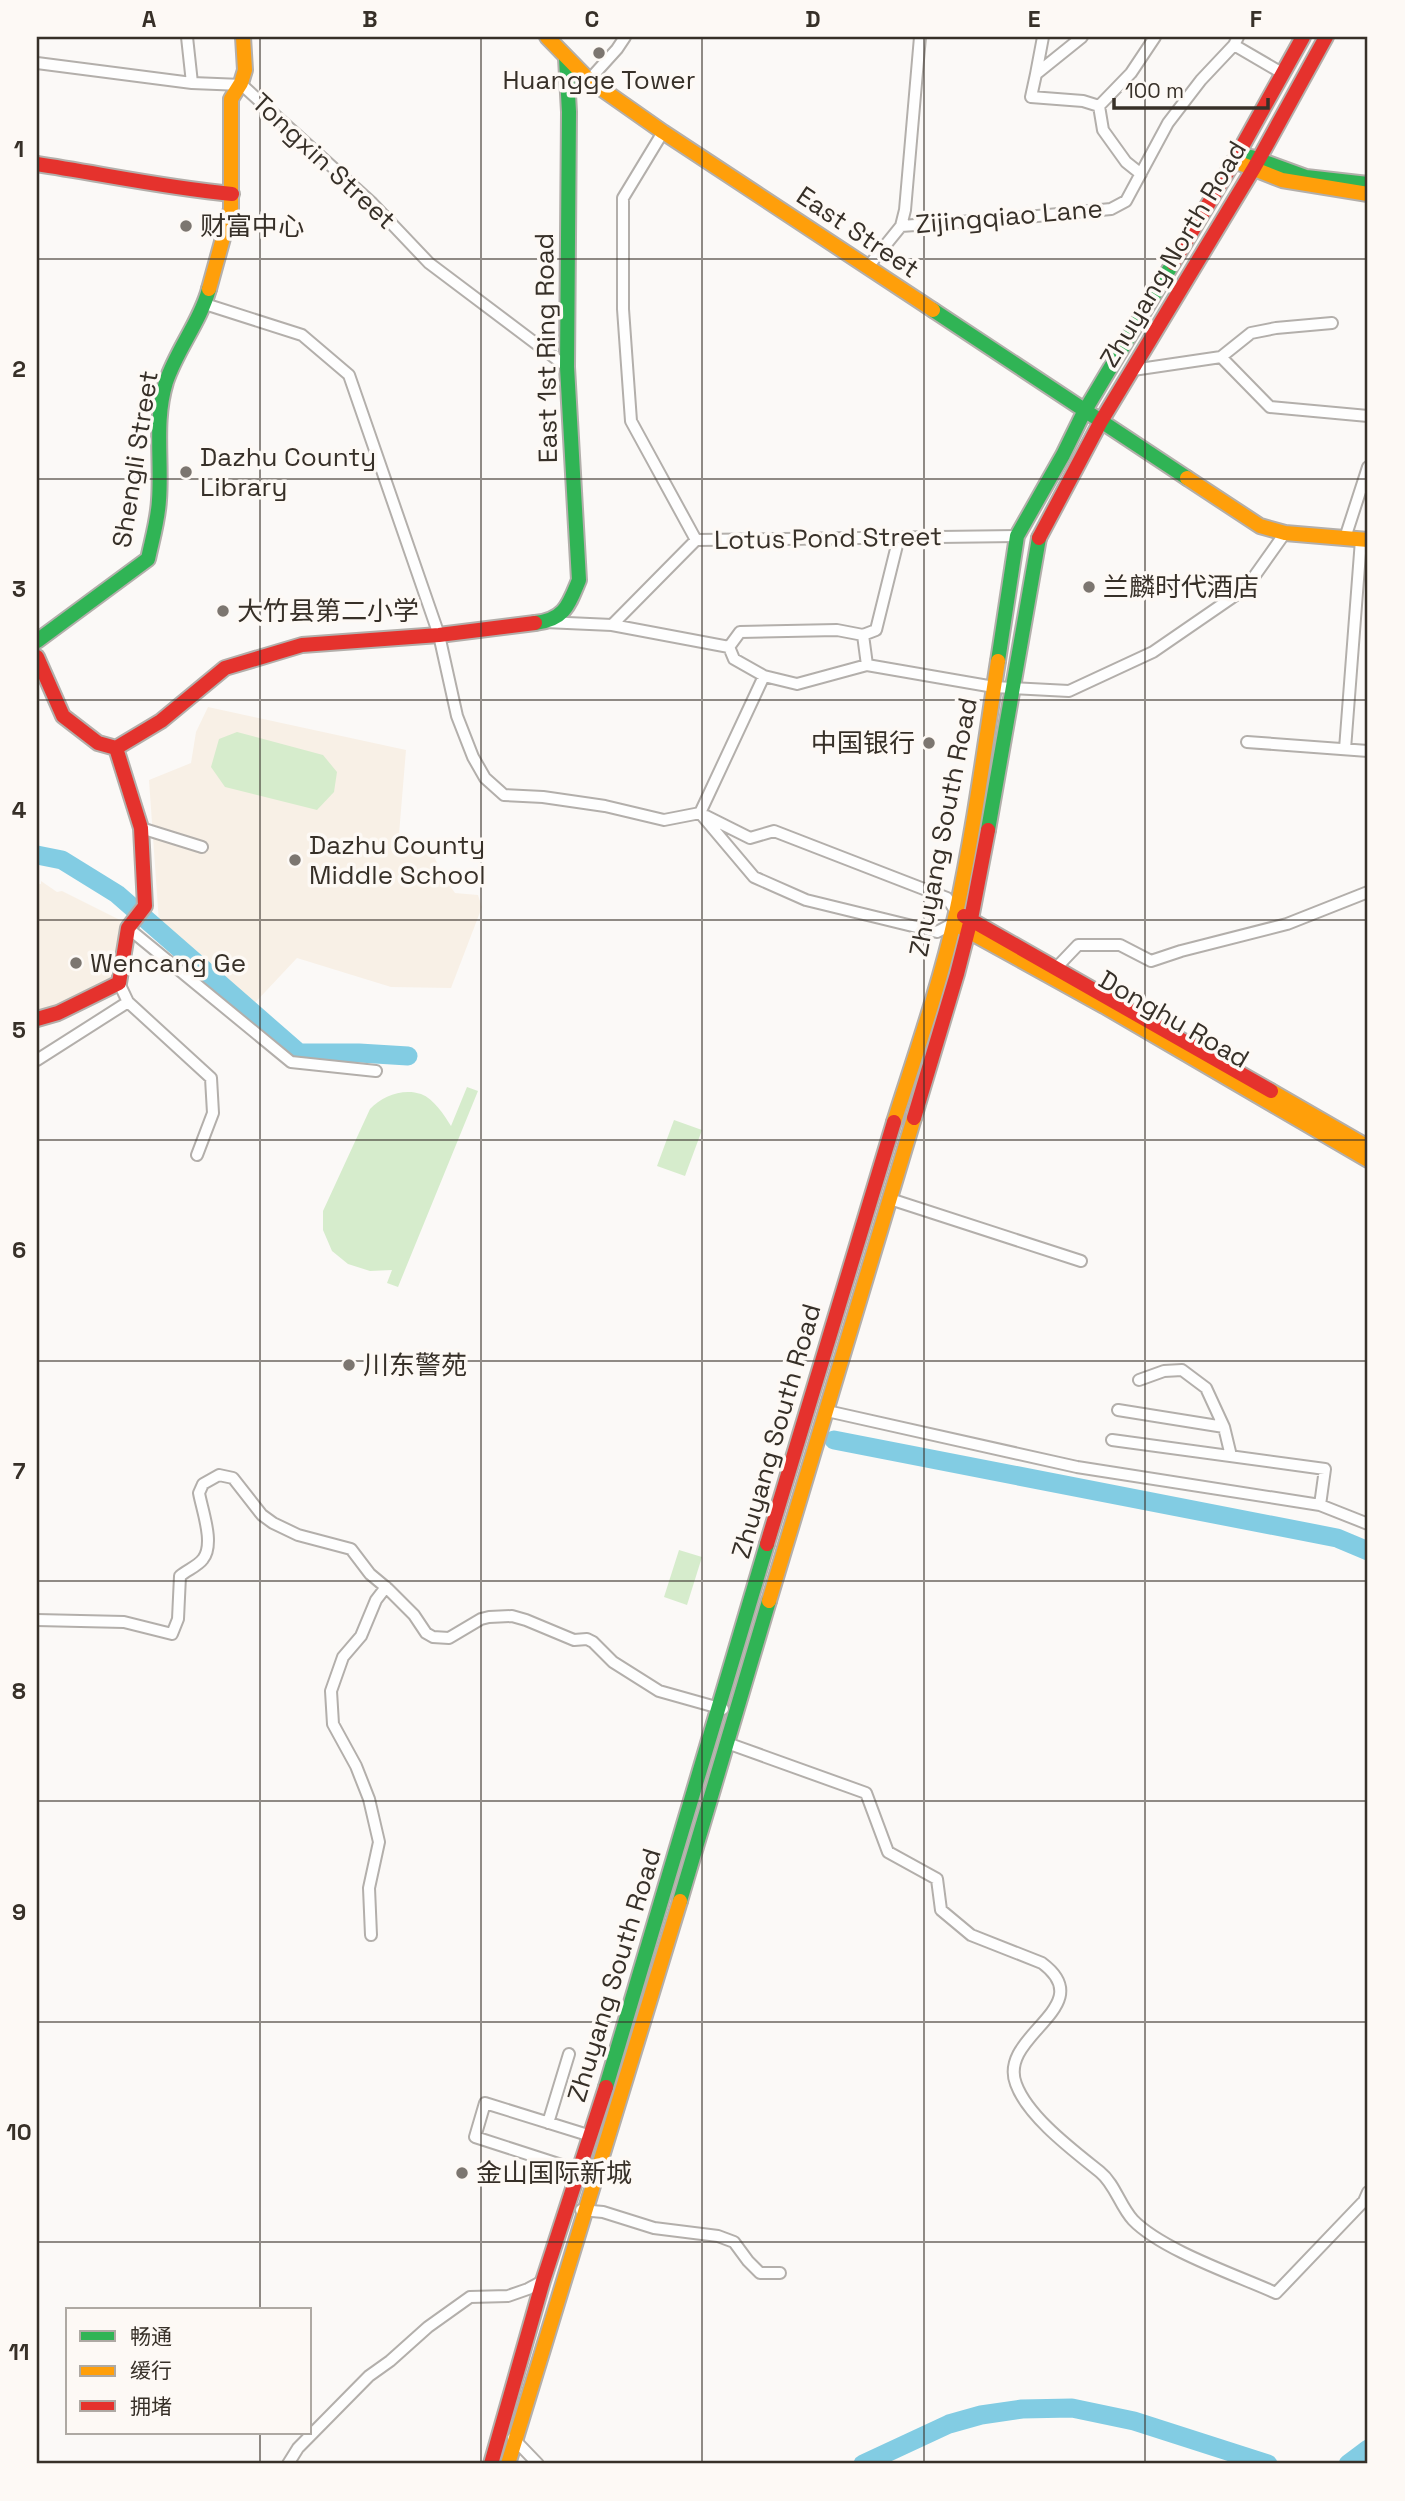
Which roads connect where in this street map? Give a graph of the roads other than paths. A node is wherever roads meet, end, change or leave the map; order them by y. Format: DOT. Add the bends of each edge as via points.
graph roads {
  1 [pos="187,37"];
  2 [pos="243,37"];
  3 [pos="547,37"];
  4 [pos="625,37"];
  5 [pos="920,37"];
  6 [pos="1043,37"];
  7 [pos="1082,37"];
  8 [pos="1155,37"];
  9 [pos="1303,37"];
  10 [pos="1326,37"];
  11 [pos="1236,41"];
  12 [pos="566,58"];
  13 [pos="37,63"];
  14 [pos="1283,73"];
  15 [pos="1036,74"];
  16 [pos="589,80"];
  17 [pos="192,83"];
  18 [pos="242,85"];
  19 [pos="1099,106"];
  20 [pos="663,132"];
  21 [pos="1236,156"];
  22 [pos="37,164"];
  23 [pos="1256,166"];
  24 [pos="1141,174"];
  25 [pos="1368,184"];
  26 [pos="232,194"];
  27 [pos="1368,194"];
  28 [pos="901,226"];
  29 [pos="867,268"];
  30 [pos="205,304"];
  31 [pos="1332,323"];
  32 [pos="1221,357"];
  33 [pos="567,367"];
  34 [pos="1133,370"];
  35 [pos="1084,412"];
  36 [pos="1368,416"];
  37 [pos="1100,422"];
  38 [pos="1368,467"];
  39 [pos="1285,533"];
  40 [pos="1017,536"];
  41 [pos="899,537"];
  42 [pos="1345,538"];
  43 [pos="696,540"];
  44 [pos="1364,540"];
  45 [pos="545,622"];
  46 [pos="612,625"];
  47 [pos="439,635"];
  48 [pos="863,635"];
  49 [pos="37,641"];
  50 [pos="729,647"];
  51 [pos="37,657"];
  52 [pos="867,665"];
  53 [pos="764,676"];
  54 [pos="994,687"];
  55 [pos="1014,688"];
  56 [pos="1247,742"];
  57 [pos="116,748"];
  58 [pos="1345,749"];
  59 [pos="1368,751"];
  60 [pos="700,813"];
  61 [pos="141,828"];
  62 [pos="202,847"];
  63 [pos="1368,892"];
  64 [pos="955,917"];
  65 [pos="969,925"];
  66 [pos="128,928"];
  67 [pos="1057,967"];
  68 [pos="119,983"];
  69 [pos="128,1002"];
  70 [pos="37,1018"];
  71 [pos="37,1060"];
  72 [pos="376,1071"];
  73 [pos="1368,1147"];
  74 [pos="197,1155"];
  75 [pos="1368,1160"];
  76 [pos="890,1199"];
  77 [pos="1081,1261"];
  78 [pos="1139,1380"];
  79 [pos="827,1410"];
  80 [pos="1118,1410"];
  81 [pos="1224,1427"];
  82 [pos="1112,1440"];
  83 [pos="1231,1456"];
  84 [pos="1320,1505"];
  85 [pos="1368,1524"];
  86 [pos="386,1587"];
  87 [pos="37,1620"];
  88 [pos="719,1708"];
  89 [pos="736,1713"];
  90 [pos="727,1743"];
  91 [pos="371,1935"];
  92 [pos="569,2054"];
  93 [pos="548,2123"];
  94 [pos="591,2136"];
  95 [pos="580,2171"];
  96 [pos="1368,2192"];
  97 [pos="569,2205"];
  98 [pos="585,2211"];
  99 [pos="780,2273"];
  100 [pos="543,2281"];
  101 [pos="500,2428"];
  102 [pos="312,2434"];
  103 [pos="312,2434"];
  104 [pos="516,2440"];
  105 [pos="288,2464"];
  106 [pos="491,2464"];
  107 [pos="508,2464"];
  108 [pos="538,2464"];
  1 -- 17 [label="street"];
  2 -- 18 [label="main road, Shengli Street" via="247,71"];
  3 -- 12 [label="main road, East Street"];
  4 -- 16 [label="street"];
  5 -- 28 [label="street, Zijingqiao Lane"];
  6 -- 15 [label="street"];
  7 -- 15 [label="street"];
  8 -- 19 [label="street"];
  9 -- 14 [label="main road, Zhuyang North Road"];
  10 -- 23 [label="main road, Zhuyang North Road"];
  11 -- 14 [label="street"];
  11 -- 24 [label="street, Zijingqiao Lane" via="1168,123"];
  12 -- 16 [label="main road, East Street"];
  12 -- 33 [label="main road, East 1st Ring Road"];
  13 -- 17 [label="street, Tongxin Street"];
  14 -- 21 [label="main road, Zhuyang North Road"];
  15 -- 19 [label="street" via="1031,97"];
  16 -- 20 [label="main road, East Street"];
  17 -- 18 [label="street, Tongxin Street"];
  18 -- 26 [label="main road, Shengli Street" via="231,99"];
  18 -- 33 [label="street, Tongxin Street" via="372,203 429,263"];
  19 -- 24 [label="street" via="1102,130"];
  20 -- 29 [label="main road, East Street"];
  20 -- 43 [label="street, Lotus Pond Street" via="624,198 623,309 631,421"];
  21 -- 23 [label="main road"];
  21 -- 35 [label="main road, Zhuyang North Road"];
  22 -- 26 [label="main road"];
  23 -- 25 [label="main road"];
  23 -- 27 [label="main road" via="1299,186"];
  23 -- 34 [label="main road, Zhuyang North Road"];
  24 -- 28 [label="street, Zijingqiao Lane" via="1126,201 1111,209"];
  26 -- 30 [label="main road, Shengli Street"];
  28 -- 29 [label="street, Zijingqiao Lane"];
  29 -- 35 [label="main road, East Street"];
  30 -- 47 [label="street" via="302,335 349,374"];
  30 -- 49 [label="main road, Shengli Street" via="166,383 158,436 159,501 148,559"];
  31 -- 32 [label="street" via="1251,333"];
  32 -- 34 [label="street"];
  32 -- 36 [label="street" via="1270,407"];
  33 -- 45 [label="main road, East 1st Ring Road" via="579,580 567,609"];
  34 -- 37 [label="main road, Zhuyang North Road"];
  35 -- 37 [label="main road, East Street"];
  35 -- 40 [label="main road, Zhuyang South Road"];
  37 -- 39 [label="main road, East Street" via="1260,526"];
  37 -- 55 [label="main road, Zhuyang South Road" via="1038,541"];
  38 -- 42 [label="street"];
  39 -- 42 [label="main road, East Street"];
  39 -- 55 [label="street" via="1246,587 1153,652 1069,691"];
  40 -- 41 [label="street, Lotus Pond Street"];
  40 -- 54 [label="main road, Zhuyang South Road"];
  41 -- 43 [label="street, Lotus Pond Street"];
  41 -- 48 [label="street" via="876,630"];
  42 -- 44 [label="main road, East Street"];
  43 -- 46 [label="street"];
  44 -- 58 [label="street"];
  45 -- 46 [label="street"];
  45 -- 47 [label="main road"];
  46 -- 50 [label="street"];
  47 -- 57 [label="main road" via="302,645 225,668 161,721"];
  47 -- 60 [label="street" via="457,716 473,757 485,778 505,795 605,806 664,820"];
  48 -- 50 [label="street" via="837,630 740,632"];
  48 -- 52 [label="street"];
  50 -- 53 [label="street" via="734,659"];
  51 -- 57 [label="main road" via="63,716 98,743"];
  52 -- 53 [label="street" via="797,684"];
  52 -- 54 [label="street"];
  53 -- 60 [label="street"];
  54 -- 55 [label="street"];
  54 -- 64 [label="main road, Zhuyang South Road"];
  55 -- 65 [label="main road, Zhuyang South Road"];
  56 -- 58 [label="street"];
  57 -- 61 [label="main road"];
  58 -- 59 [label="street"];
  60 -- 64 [label="street" via="750,838 774,831 947,898"];
  60 -- 64 [label="street" via="754,877 806,900 937,932"];
  61 -- 62 [label="street"];
  61 -- 66 [label="main road" via="145,906"];
  63 -- 67 [label="street" via="1287,923 1151,961 1120,945 1078,945"];
  64 -- 65 [label="main road, Donghu Road"];
  64 -- 88 [label="main road, Zhuyang South Road"];
  65 -- 67 [label="main road, Donghu Road"];
  65 -- 75 [label="main road, Donghu Road"];
  65 -- 76 [label="main road, Zhuyang South Road"];
  66 -- 68 [label="main road"];
  66 -- 72 [label="street" via="291,1062"];
  67 -- 73 [label="main road, Donghu Road"];
  68 -- 69 [label="street"];
  68 -- 70 [label="main road" via="58,1013"];
  69 -- 71 [label="street"];
  69 -- 74 [label="street" via="211,1078 213,1113"];
  76 -- 77 [label="street"];
  76 -- 79 [label="main road, Zhuyang South Road"];
  78 -- 81 [label="street" via="1182,1370 1206,1388"];
  79 -- 84 [label="street" via="1077,1467"];
  79 -- 89 [label="main road, Zhuyang South Road"];
  80 -- 81 [label="street"];
  81 -- 83 [label="street"];
  82 -- 83 [label="street"];
  83 -- 84 [label="street" via="1325,1469"];
  84 -- 85 [label="street"];
  86 -- 87 [label="street" via="351,1549 273,1523 233,1478 219,1475 203,1484 199,1493 208,1528 206,1552 202,1561 180,1576 178,1619 172,1634 124,1622"];
  86 -- 88 [label="street" via="433,1637 449,1638 481,1619 512,1616 574,1640 587,1639 659,1691"];
  86 -- 91 [label="street" via="361,1636 343,1657 331,1691 333,1724 369,1799 379,1842 369,1888"];
  88 -- 89 [label="street"];
  88 -- 94 [label="main road, Zhuyang South Road"];
  89 -- 90 [label="main road, Zhuyang South Road"];
  90 -- 96 [label="street" via="866,1793 888,1852 937,1879 941,1910 971,1935 1051,1970 1058,1980 1060,2002 1022,2047 1013,2065 1015,2083 1062,2143 1104,2175 1133,2220 1168,2245 1276,2293"];
  90 -- 98 [label="main road, Zhuyang South Road"];
  92 -- 93 [label="street"];
  93 -- 94 [label="street"];
  93 -- 95 [label="street" via="485,2103 475,2137"];
  94 -- 95 [label="main road, Zhuyang South Road"];
  95 -- 97 [label="main road, Zhuyang South Road"];
  97 -- 98 [label="street"];
  97 -- 100 [label="main road, Zhuyang South Road"];
  98 -- 99 [label="street" via="653,2228 718,2236 734,2242 760,2273"];
  98 -- 104 [label="main road, Zhuyang South Road"];
  100 -- 101 [label="main road, Zhuyang South Road"];
  100 -- 102 [label="street" via="508,2296 470,2297 369,2376"];
  101 -- 104 [label="street"];
  101 -- 106 [label="main road, Zhuyang South Road"];
  103 -- 105 [label="street"];
  104 -- 107 [label="main road, Zhuyang South Road"];
  104 -- 108 [label="street"];
}
